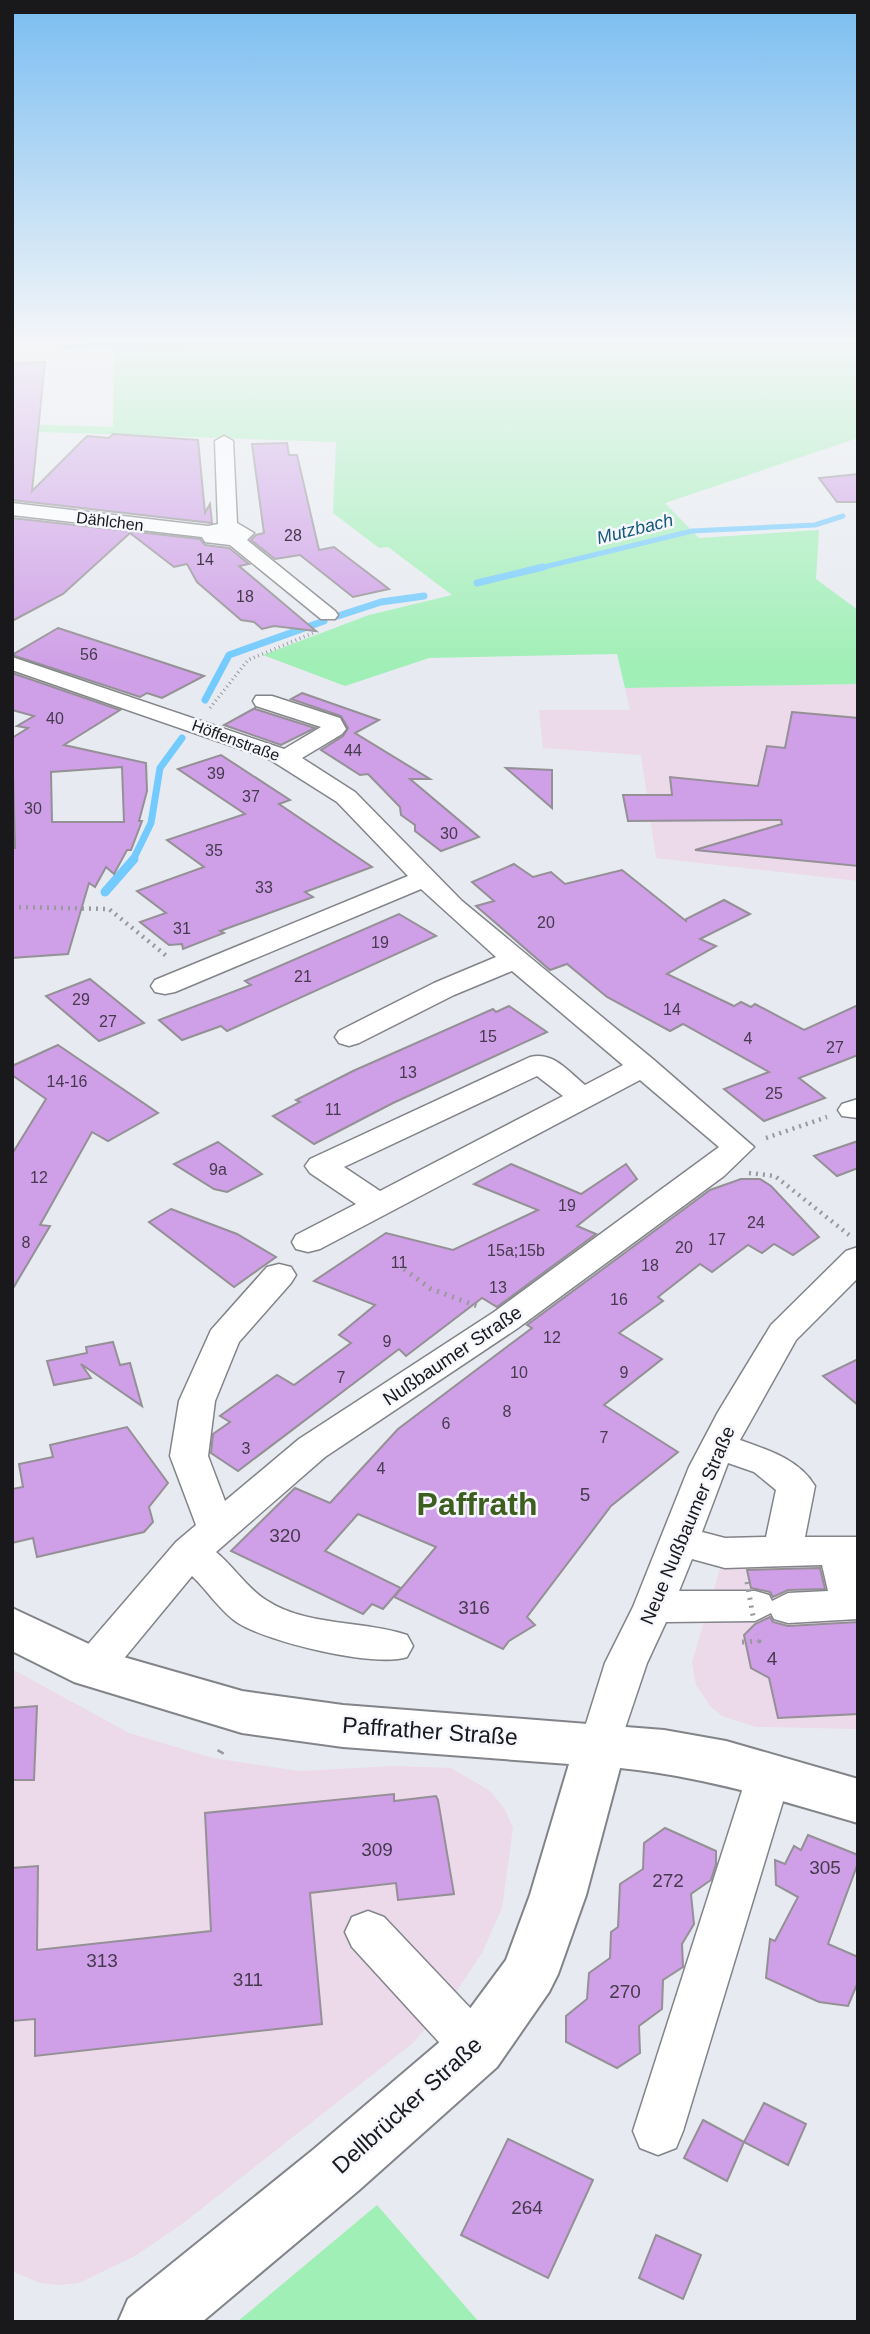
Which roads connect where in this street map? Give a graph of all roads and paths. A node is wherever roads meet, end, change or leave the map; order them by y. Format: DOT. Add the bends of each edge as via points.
graph roads {
  1 [pos="225,450"];
  2 [pos="12,509"];
  3 [pos="231,533"];
  4 [pos="328,615"];
  5 [pos="317,632"];
  6 [pos="12,663"];
  7 [pos="264,701"];
  8 [pos="195,724"];
  9 [pos="285,758"];
  10 [pos="423,879"];
  11 [pos="12,907"];
  12 [pos="516,959"];
  13 [pos="190,975"];
  14 [pos="165,986"];
  15 [pos="349,1037"];
  16 [pos="644,1066"];
  17 [pos="582,1097"];
  18 [pos="855,1109"];
  19 [pos="726,1158"];
  20 [pos="378,1204"];
  21 [pos="308,1242"];
  22 [pos="856,1259"];
  23 [pos="404,1269"];
  24 [pos="279,1275"];
  25 [pos="506,1320"];
  26 [pos="718,1446"];
  27 [pos="203,1540"];
  28 [pos="679,1541"];
  29 [pos="783,1551"];
  30 [pos="848,1551"];
  31 [pos="653,1607"];
  32 [pos="12,1627"];
  33 [pos="393,1646"];
  34 [pos="92,1668"];
  35 [pos="600,1746"];
  36 [pos="769,1775"];
  37 [pos="858,1801"];
  38 [pos="368,1932"];
  39 [pos="475,2048"];
  40 [pos="659,2131"];
  41 [pos="151,2322"];
  1 -- 3 [label="street"];
  2 -- 3 [label="street, Dählchen" via="208,532 216,539"];
  3 -- 4 [label="street, Dählchen"];
  5 -- 8 [label="path" via="248,660"];
  6 -- 8 [label="street, Höffenstraße"];
  7 -- 9 [label="street" via="332,723 334,729"];
  8 -- 9 [label="street, Höffenstraße"];
  9 -- 10 [label="street, Höffenstraße" via="346,797"];
  10 -- 12 [label="street, Höffenstraße"];
  10 -- 13 [label="street"];
  11 -- 13 [label="path" via="109,909"];
  12 -- 15 [label="street"];
  12 -- 16 [label="street, Höffenstraße"];
  13 -- 14 [label="street"];
  16 -- 17 [label="street"];
  16 -- 19 [label="street, Höffenstraße"];
  17 -- 20 [label="street"];
  17 -- 20 [label="street" via="540,1063 321,1166"];
  18 -- 19 [label="path"];
  19 -- 22 [label="path" via="775,1176 841,1227"];
  19 -- 25 [label="street, Nußbaumer Straße"];
  20 -- 21 [label="street"];
  22 -- 26 [label="street, Neue Nußbaumer Straße" via="783,1333"];
  23 -- 25 [label="path" via="431,1289"];
  24 -- 27 [label="street" via="223,1338 197,1401 189,1456"];
  25 -- 27 [label="street, Nußbaumer Straße" via="313,1448"];
  26 -- 28 [label="street, Neue Nußbaumer Straße"];
  26 -- 29 [label="street" via="767,1463 796,1486"];
  27 -- 33 [label="street" via="213,1569 244,1607 296,1629"];
  27 -- 34 [label="street, Nußbaumer Straße"];
  28 -- 29 [label="street" via="725,1553"];
  28 -- 31 [label="street, Neue Nußbaumer Straße"];
  29 -- 30 [label="street"];
  30 -- 31 [label="street" via="851,1606"];
  31 -- 35 [label="street, Neue Nußbaumer Straße" via="626,1663"];
  32 -- 34 [label="main road, Paffrather Straße"];
  34 -- 35 [label="main road, Paffrather Straße" via="242,1712 343,1726"];
  35 -- 36 [label="main road, Paffrather Straße" via="664,1751"];
  35 -- 39 [label="main road, Dellbrücker Straße" via="558,1895 529,1974"];
  36 -- 37 [label="main road, Paffrather Straße"];
  36 -- 40 [label="street"];
  38 -- 39 [label="street"];
  39 -- 41 [label="main road, Dellbrücker Straße"];
}
